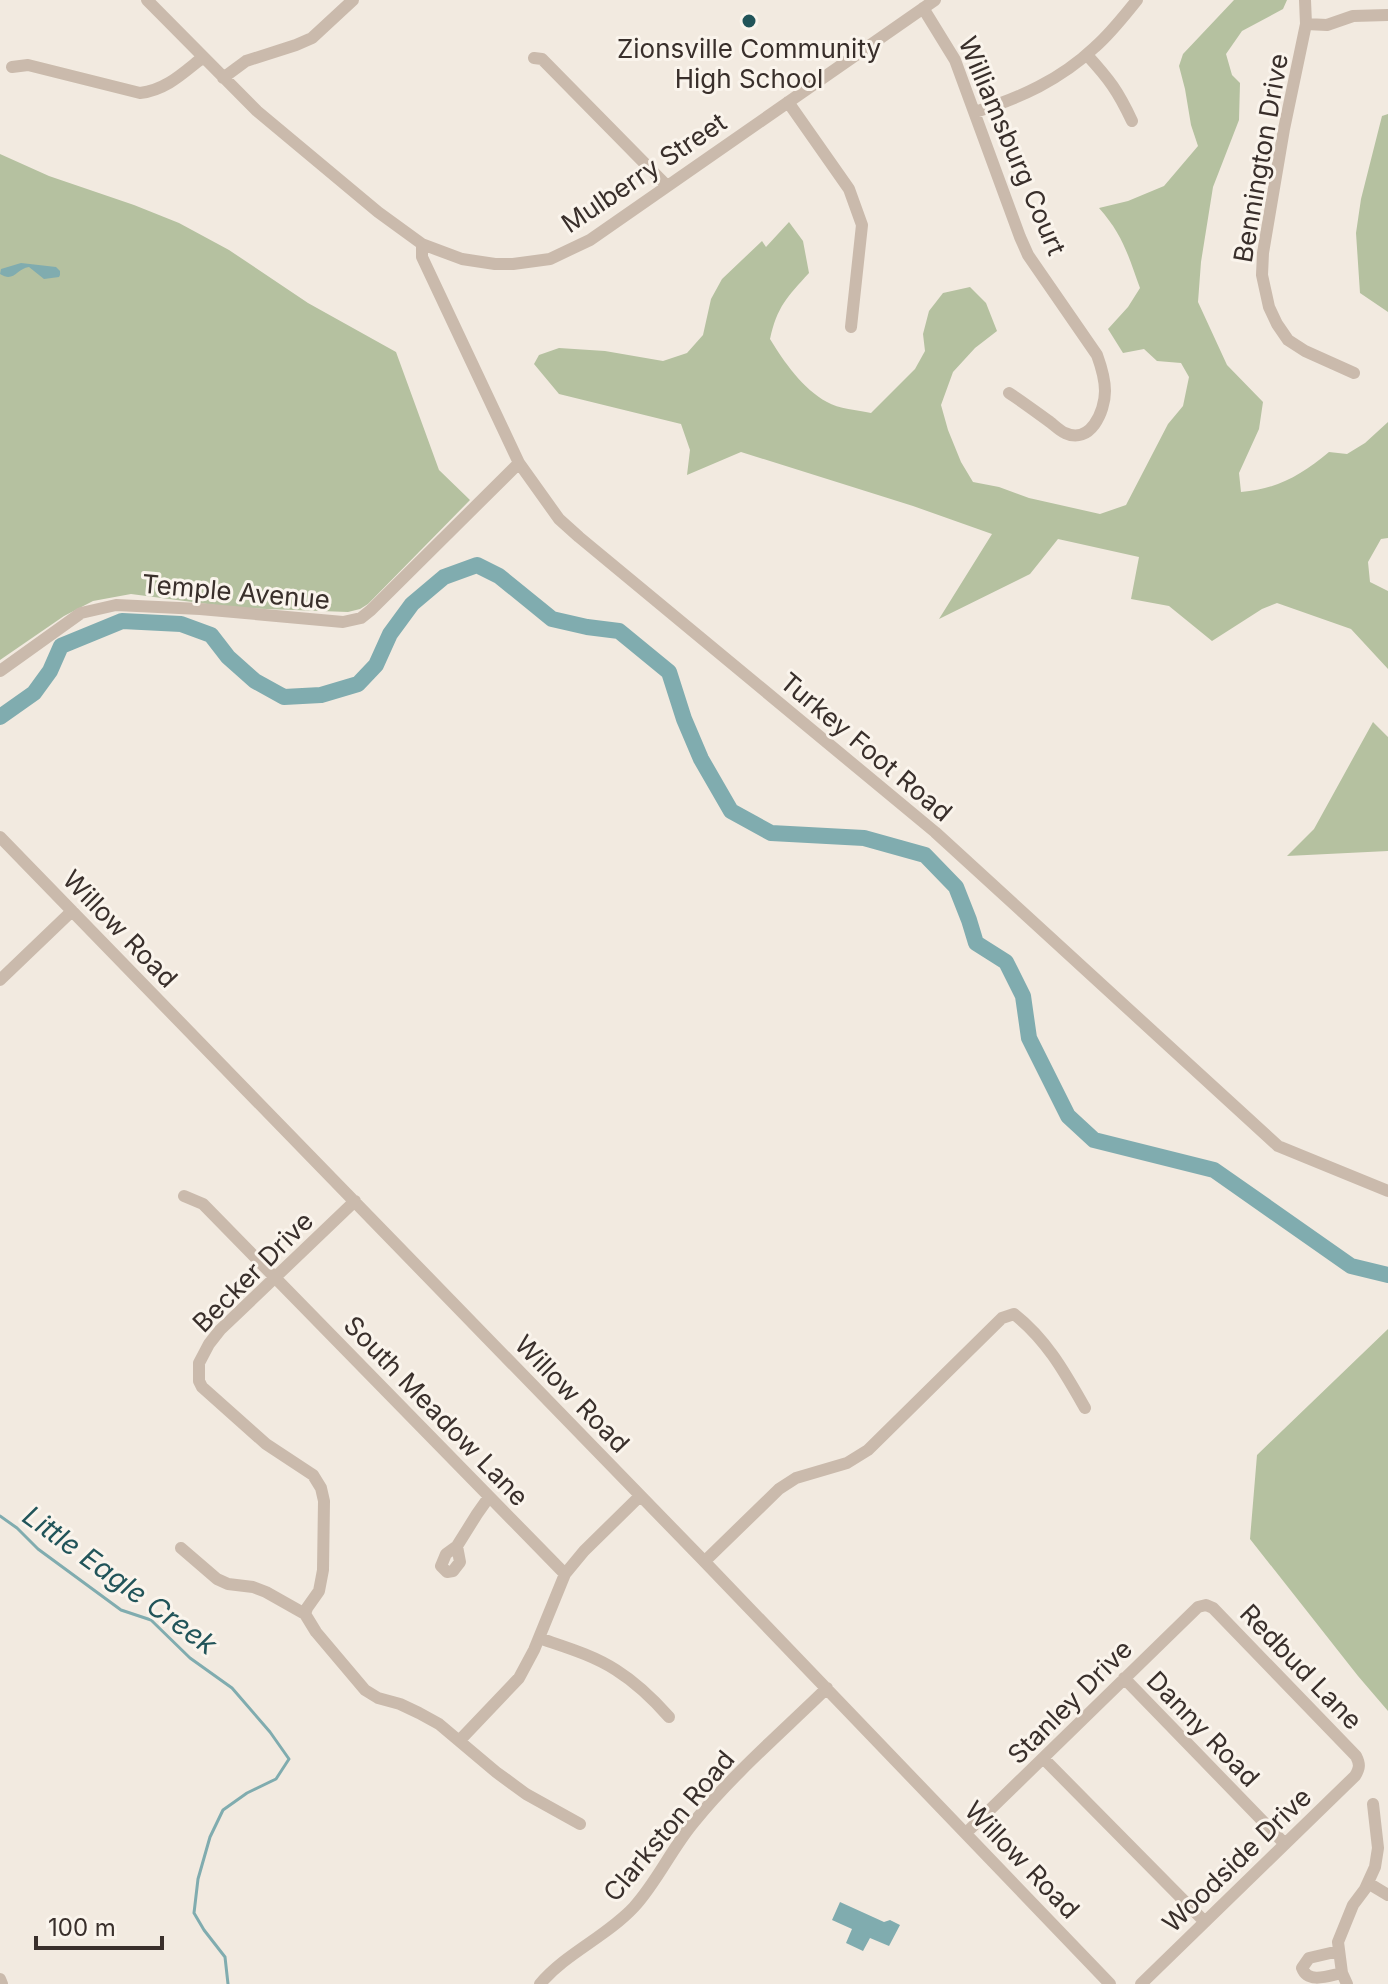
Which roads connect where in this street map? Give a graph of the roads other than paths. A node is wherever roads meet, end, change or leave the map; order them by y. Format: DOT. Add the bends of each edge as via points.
graph roads {
  1 [pos="147,0"];
  2 [pos="353,0"];
  3 [pos="935,0"];
  4 [pos="1137,0"];
  5 [pos="1305,0"];
  6 [pos="923,8"];
  7 [pos="1388,15"];
  8 [pos="1306,24"];
  9 [pos="1087,55"];
  10 [pos="202,58"];
  11 [pos="534,58"];
  12 [pos="12,67"];
  13 [pos="223,78"];
  14 [pos="788,102"];
  15 [pos="975,112"];
  16 [pos="1132,121"];
  17 [pos="666,185"];
  18 [pos="422,244"];
  19 [pos="851,327"];
  20 [pos="1354,373"];
  21 [pos="1009,393"];
  22 [pos="519,463"];
  23 [pos="0,671"];
  24 [pos="0,837"];
  25 [pos="72,911"];
  26 [pos="0,980"];
  27 [pos="1388,1191"];
  28 [pos="184,1196"];
  29 [pos="355,1201"];
  30 [pos="276,1278"];
  31 [pos="1085,1408"];
  32 [pos="640,1496"];
  33 [pos="489,1497"];
  34 [pos="457,1546"];
  35 [pos="181,1548"];
  36 [pos="705,1561"];
  37 [pos="565,1574"];
  38 [pos="1206,1605"];
  39 [pos="306,1611"];
  40 [pos="539,1638"];
  41 [pos="1124,1678"];
  42 [pos="827,1688"];
  43 [pos="669,1717"];
  44 [pos="460,1740"];
  45 [pos="1044,1759"];
  46 [pos="1359,1765"];
  47 [pos="1373,1804"];
  48 [pos="580,1824"];
  49 [pos="966,1833"];
  50 [pos="1285,1844"];
  51 [pos="1368,1883"];
  52 [pos="1388,1895"];
  53 [pos="1205,1922"];
  54 [pos="1339,1951"];
  55 [pos="1344,1978"];
  56 [pos="540,1984"];
  57 [pos="1110,1984"];
  58 [pos="1141,1984"];
  1 -- 10 [label="street, Mulberry Street"];
  2 -- 13 [label="street" via="312,38 246,61"];
  3 -- 6 [label="street, Mulberry Street"];
  4 -- 9 [label="street"];
  5 -- 8 [label="street, Bennington Drive"];
  6 -- 14 [label="street, Mulberry Street"];
  6 -- 15 [label="street, Williamsburg Court" via="955,60"];
  7 -- 8 [label="street"];
  8 -- 20 [label="street, Bennington Drive" via="1262,275 1269,307 1288,340"];
  9 -- 15 [label="street" via="1040,87"];
  9 -- 16 [label="street" via="1112,83"];
  10 -- 12 [label="street" via="165,87 140,93 28,65"];
  10 -- 13 [label="street, Mulberry Street"];
  11 -- 17 [label="street" via="542,59"];
  13 -- 18 [label="street, Mulberry Street" via="292,142"];
  14 -- 17 [label="street, Mulberry Street"];
  14 -- 19 [label="street" via="849,189 859,214"];
  15 -- 21 [label="street, Williamsburg Court" via="1028,255 1097,355 1105,393 1094,424 1077,436"];
  17 -- 18 [label="street, Mulberry Street" via="590,240 550,259 477,262"];
  18 -- 22 [label="street, Turkey Foot Road" via="422,257"];
  22 -- 23 [label="street, Temple Avenue" via="361,618 343,622 116,605 81,613"];
  22 -- 27 [label="street, Turkey Foot Road" via="559,519 579,537 935,832 1278,1146"];
  24 -- 25 [label="street, Willow Road"];
  25 -- 26 [label="street"];
  25 -- 29 [label="street, Willow Road"];
  28 -- 30 [label="street, South Meadow Lane" via="203,1204"];
  29 -- 30 [label="street, Becker Drive"];
  29 -- 32 [label="street, Willow Road"];
  30 -- 33 [label="street, South Meadow Lane"];
  30 -- 39 [label="street, Becker Drive" via="220,1330 202,1355 198,1372 202,1387 266,1444 313,1475 321,1488 323,1570 319,1591"];
  31 -- 36 [label="street" via="1032,1328 1014,1314 1002,1318 868,1450 779,1489"];
  32 -- 36 [label="street, Willow Road"];
  32 -- 37 [label="street"];
  33 -- 34 [label="street"];
  33 -- 37 [label="street, South Meadow Lane"];
  35 -- 39 [label="street" via="217,1579 253,1587"];
  36 -- 42 [label="street, Willow Road"];
  37 -- 40 [label="street"];
  38 -- 41 [label="street, Stanley Drive"];
  38 -- 46 [label="street, Redbud Lane" via="1309,1705"];
  39 -- 44 [label="street" via="316,1632 365,1690 419,1713"];
  40 -- 43 [label="street" via="616,1670"];
  40 -- 44 [label="street" via="519,1678"];
  41 -- 45 [label="street, Stanley Drive"];
  41 -- 50 [label="street, Danny Road"];
  42 -- 49 [label="street, Willow Road"];
  42 -- 56 [label="street, Clarkston Road" via="709,1803 626,1915"];
  44 -- 48 [label="street" via="516,1787"];
  45 -- 49 [label="street, Stanley Drive"];
  45 -- 53 [label="street"];
  46 -- 50 [label="street, Woodside Drive" via="1355,1776"];
  47 -- 51 [label="street" via="1378,1848"];
  49 -- 57 [label="street, Willow Road"];
  50 -- 53 [label="street, Woodside Drive"];
  51 -- 52 [label="street"];
  51 -- 54 [label="street" via="1353,1905"];
  53 -- 58 [label="street, Woodside Drive"];
  54 -- 55 [label="street"];
  54 -- 55 [label="street" via="1309,1958 1302,1968 1309,1977"];
}
